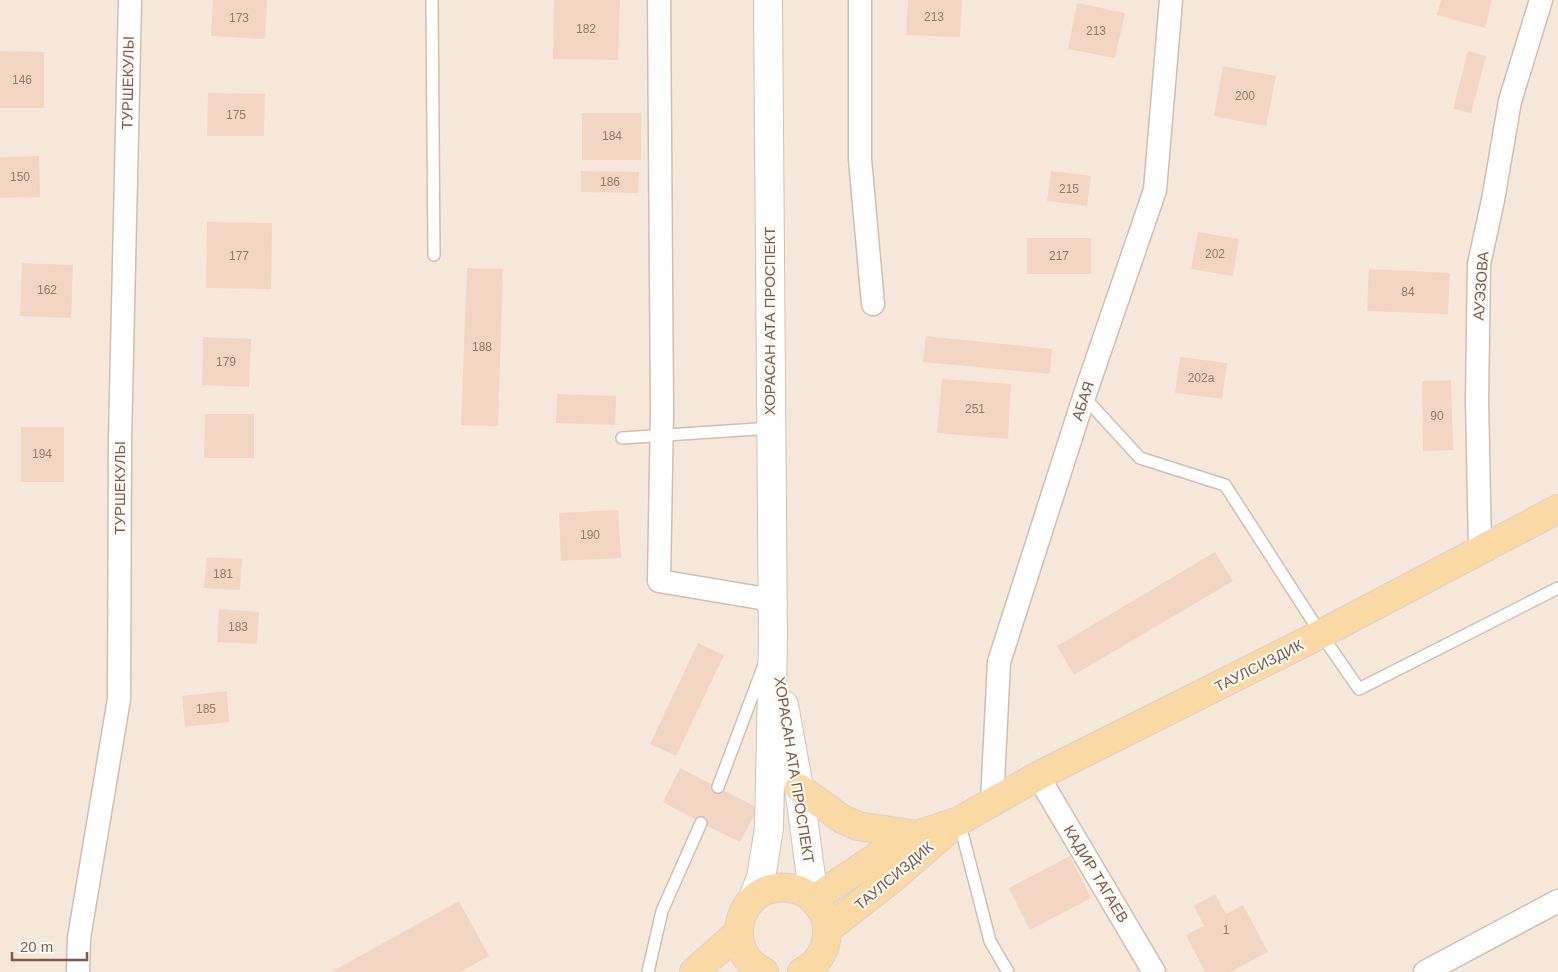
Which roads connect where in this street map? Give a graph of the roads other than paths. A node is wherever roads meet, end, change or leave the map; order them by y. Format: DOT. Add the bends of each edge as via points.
graph roads {
  1 [pos="130,0"];
  2 [pos="432,0"];
  3 [pos="659,0"];
  4 [pos="768,0"];
  5 [pos="860,0"];
  6 [pos="1171,0"];
  7 [pos="1541,0"];
  8 [pos="434,255"];
  9 [pos="873,304"];
  10 [pos="1084,397"];
  11 [pos="771,428"];
  12 [pos="662,435"];
  13 [pos="622,438"];
  14 [pos="1558,509"];
  15 [pos="1480,550"];
  16 [pos="1558,588"];
  17 [pos="772,600"];
  18 [pos="1321,634"];
  19 [pos="773,642"];
  20 [pos="1038,776"];
  21 [pos="718,787"];
  22 [pos="798,788"];
  23 [pos="992,802"];
  24 [pos="959,821"];
  25 [pos="701,823"];
  26 [pos="917,835"];
  27 [pos="814,899"];
  28 [pos="752,900"];
  29 [pos="1558,901"];
  30 [pos="828,929"];
  31 [pos="738,932"];
  32 [pos="805,971"];
  33 [pos="78,972"];
  34 [pos="648,972"];
  35 [pos="694,972"];
  36 [pos="762,972"];
  37 [pos="1008,972"];
  38 [pos="1154,972"];
  39 [pos="1425,972"];
  1 -- 33 [label="street, ТУРШЕКУЛЫ" via="120,440 120,699 79,938"];
  2 -- 8 [label="lane"];
  3 -- 12 [label="street"];
  4 -- 11 [label="main road, ХОРАСАН АТА ПРОСПЕКТ"];
  5 -- 9 [label="street" via="860,159"];
  6 -- 10 [label="street, АБАЯ" via="1155,190"];
  7 -- 15 [label="street, АУЭЗОВА" via="1510,101 1479,264"];
  10 -- 18 [label="lane" via="1140,458 1225,485"];
  10 -- 23 [label="street, АБАЯ" via="999,662"];
  11 -- 12 [label="lane"];
  11 -- 17 [label="main road, ХОРАСАН АТА ПРОСПЕКТ"];
  12 -- 13 [label="lane"];
  12 -- 17 [label="street" via="660,581"];
  14 -- 15 [label="main road, ТАУЛСИЗДИК"];
  15 -- 18 [label="main road, ТАУЛСИЗДИК"];
  16 -- 18 [label="lane" via="1359,689"];
  17 -- 19 [label="main road, ХОРАСАН АТА ПРОСПЕКТ"];
  18 -- 20 [label="main road, ТАУЛСИЗДИК"];
  19 -- 21 [label="lane"];
  19 -- 22 [label="main road, ХОРАСАН АТА ПРОСПЕКТ"];
  19 -- 28 [label="main road, ХОРАСАН АТА ПРОСПЕКТ" via="769,828 761,878"];
  20 -- 23 [label="main road, ТАУЛСИЗДИК"];
  20 -- 38 [label="street, КАДИР ТАГАЕВ"];
  22 -- 26 [label="main road" via="842,819 858,826"];
  22 -- 27 [label="main road, ХОРАСАН АТА ПРОСПЕКТ"];
  23 -- 24 [label="main road, ТАУЛСИЗДИК"];
  24 -- 26 [label="main road, ТАУЛСИЗДИК"];
  24 -- 30 [label="main road, ТАУЛСИЗДИК"];
  24 -- 37 [label="lane" via="990,941"];
  25 -- 34 [label="lane" via="662,911"];
  26 -- 27 [label="main road, ТАУЛСИЗДИК" via="881,854"];
  27 -- 28 [label="main road" via="784,887 762,893"];
  27 -- 30 [label="main road"];
  28 -- 31 [label="main road" via="740,921"];
  29 -- 39 [label="street"];
  30 -- 32 [label="main road" via="823,952"];
  31 -- 35 [label="main road"];
  31 -- 36 [label="main road" via="745,955"];
}
